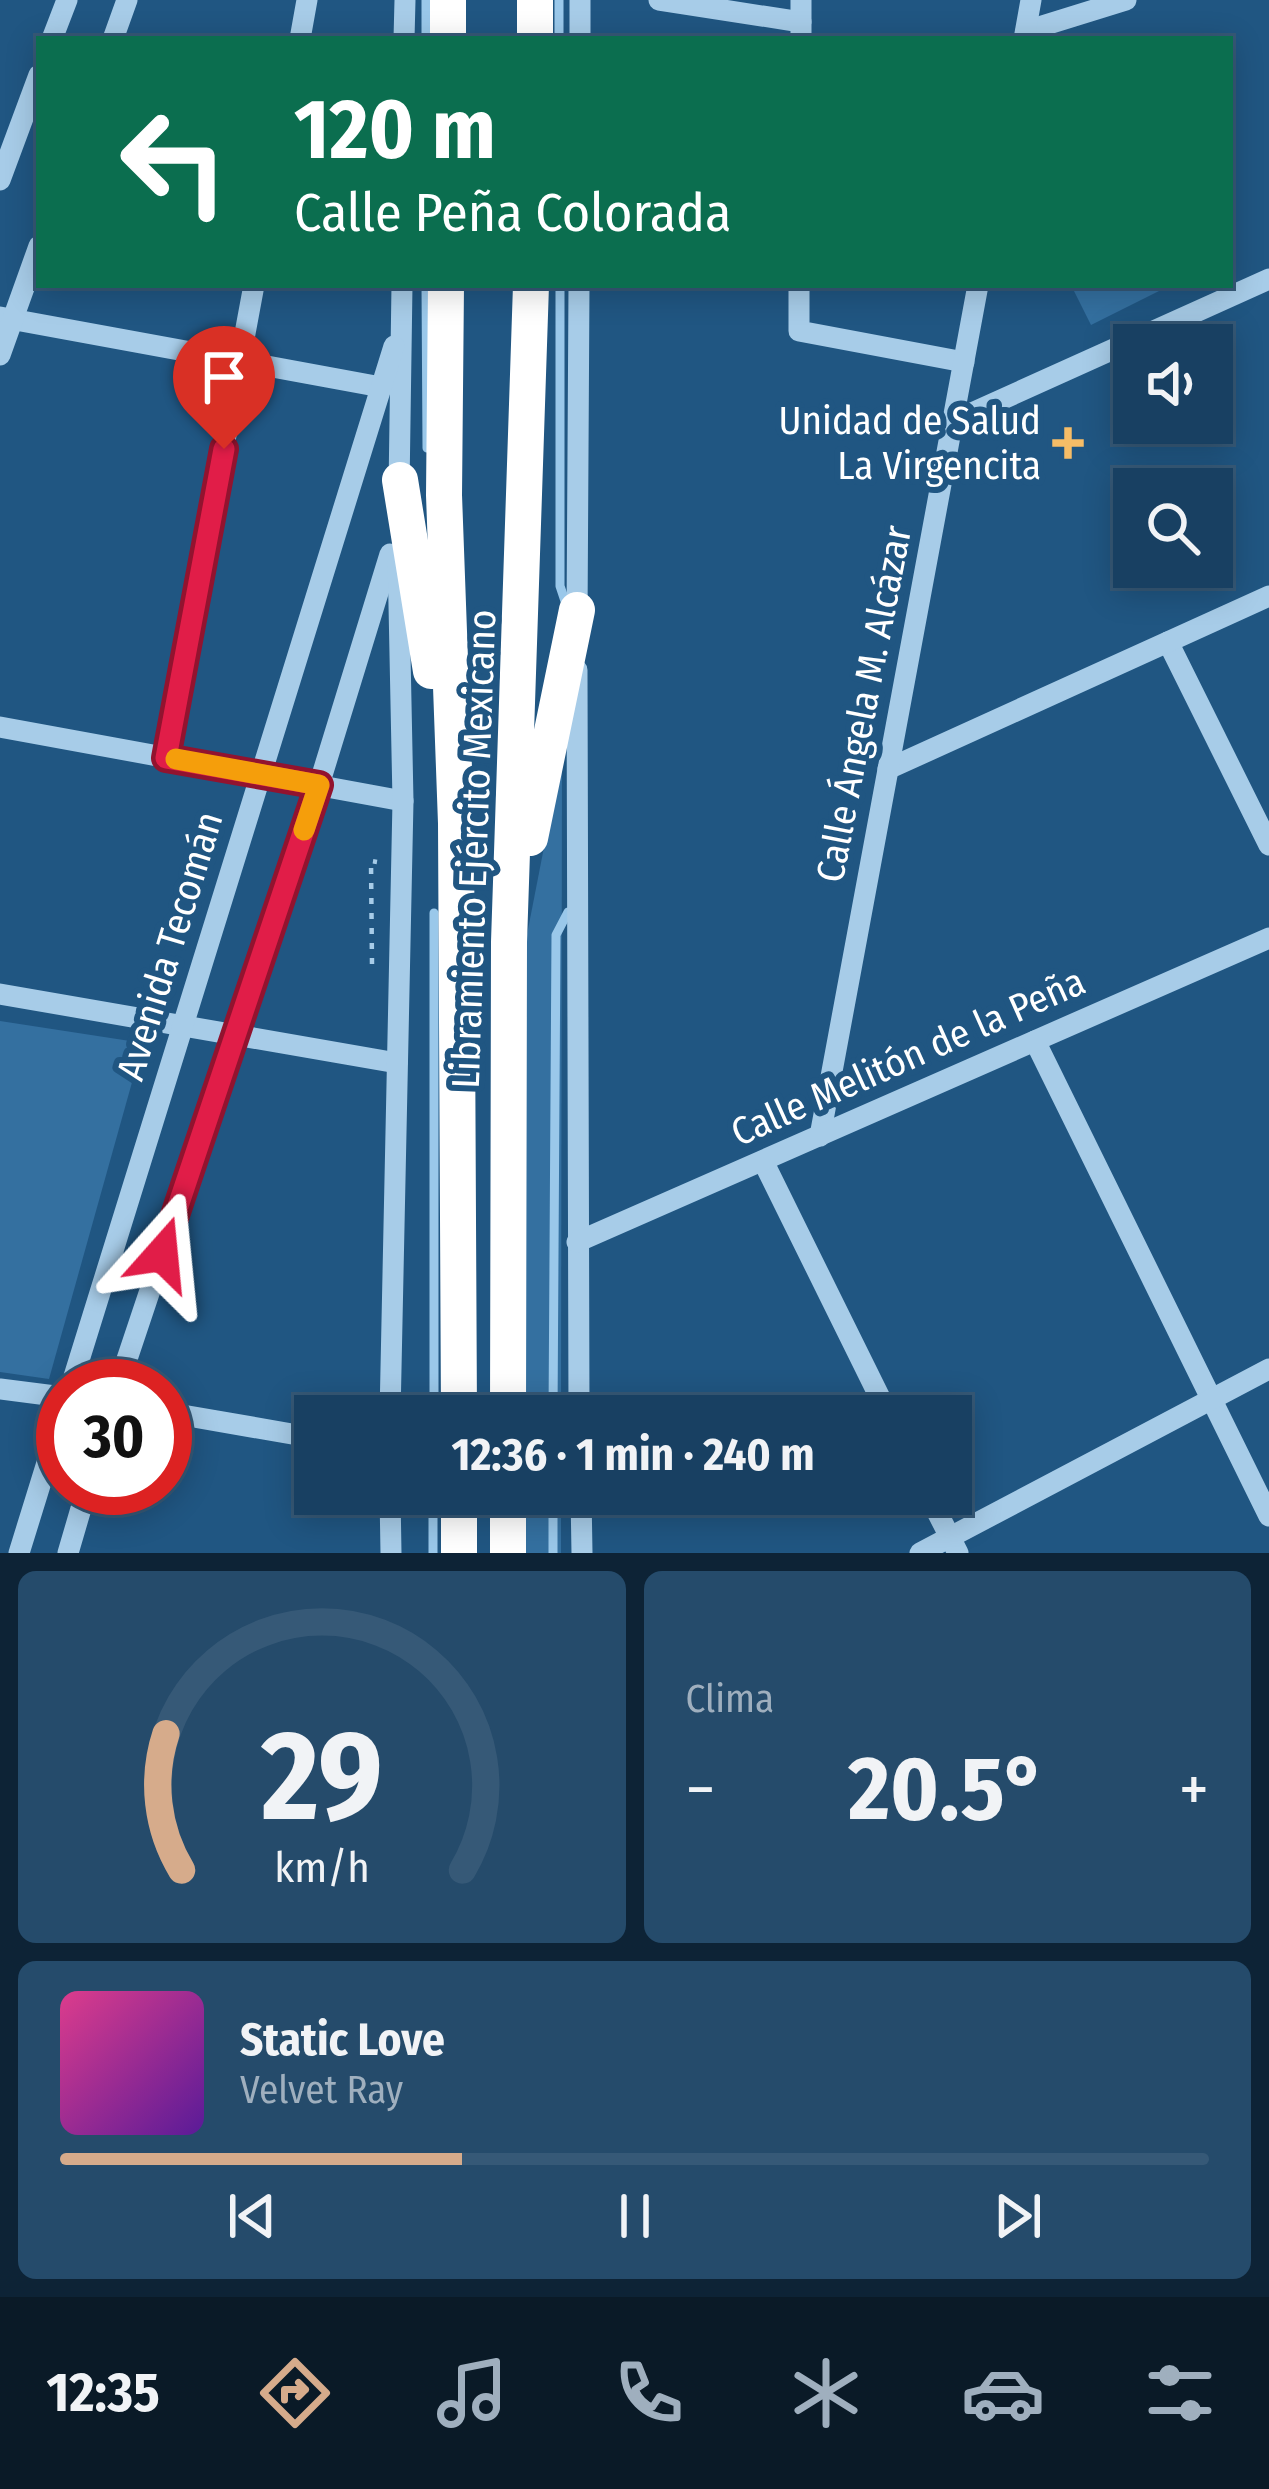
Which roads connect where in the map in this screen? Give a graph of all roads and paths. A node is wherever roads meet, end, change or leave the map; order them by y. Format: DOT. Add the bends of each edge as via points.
graph roads {
  1 [pos="67,0"];
  2 [pos="127,0"];
  3 [pos="308,0"];
  4 [pos="405,0"];
  5 [pos="448,0"];
  6 [pos="535,0"];
  7 [pos="580,0"];
  8 [pos="659,0"];
  9 [pos="1031,0"];
  10 [pos="1126,0"];
  11 [pos="801,20"];
  12 [pos="1025,35"];
  13 [pos="53,36"];
  14 [pos="114,36"];
  15 [pos="301,36"];
  16 [pos="404,36"];
  17 [pos="448,36"];
  18 [pos="536,36"];
  19 [pos="580,36"];
  20 [pos="36,83"];
  21 [pos="0,180"];
  22 [pos="36,253"];
  23 [pos="1269,279"];
  24 [pos="253,288"];
  25 [pos="402,288"];
  26 [pos="446,288"];
  27 [pos="531,288"];
  28 [pos="579,288"];
  29 [pos="799,288"];
  30 [pos="978,288"];
  31 [pos="6,318"];
  32 [pos="402,322"];
  33 [pos="0,355"];
  34 [pos="240,362"];
  35 [pos="964,362"];
  36 [pos="381,388"];
  37 [pos="955,421"];
  38 [pos="400,480"];
  39 [pos="397,532"];
  40 [pos="1269,596"];
  41 [pos="578,610"];
  42 [pos="1168,642"];
  43 [pos="0,728"];
  44 [pos="166,758"];
  45 [pos="888,769"];
  46 [pos="261,776"];
  47 [pos="319,785"];
  48 [pos="403,801"];
  49 [pos="456,823"];
  50 [pos="1269,845"];
  51 [pos="1269,938"];
  52 [pos="509,942"];
  53 [pos="0,994"];
  54 [pos="183,1026"];
  55 [pos="235,1034"];
  56 [pos="1035,1041"];
  57 [pos="397,1063"];
  58 [pos="820,1136"];
  59 [pos="763,1161"];
  60 [pos="577,1242"];
  61 [pos="79,1359"];
  62 [pos="127,1359"];
  63 [pos="1269,1369"];
  64 [pos="0,1388"];
  65 [pos="36,1393"];
  66 [pos="390,1395"];
  67 [pos="459,1395"];
  68 [pos="508,1395"];
  69 [pos="579,1395"];
  70 [pos="880,1395"];
  71 [pos="1211,1399"];
  72 [pos="192,1417"];
  73 [pos="294,1434"];
  74 [pos="36,1498"];
  75 [pos="79,1515"];
  76 [pos="390,1515"];
  77 [pos="459,1515"];
  78 [pos="508,1515"];
  79 [pos="581,1515"];
  80 [pos="939,1515"];
  81 [pos="1269,1516"];
  82 [pos="954,1545"];
  83 [pos="19,1553"];
  84 [pos="68,1553"];
  85 [pos="391,1553"];
  86 [pos="459,1553"];
  87 [pos="508,1553"];
  88 [pos="582,1553"];
  89 [pos="920,1553"];
  1 -- 13 [label="street"];
  2 -- 14 [label="street"];
  3 -- 15 [label="street"];
  4 -- 16 [label="street"];
  5 -- 17 [label="highway"];
  6 -- 18 [label="highway"];
  7 -- 19 [label="street"];
  8 -- 11 [label="street"];
  9 -- 12 [label="street"];
  10 -- 12 [label="street"];
  20 -- 21 [label="street"];
  22 -- 31 [label="street"];
  23 -- 37 [label="street"];
  24 -- 34 [label="street"];
  25 -- 32 [label="street, Libramiento Ejército Mexicano"];
  26 -- 49 [label="highway, Libramiento Ejército Mexicano"];
  27 -- 52 [label="highway, Libramiento Ejército Mexicano"];
  28 -- 41 [label="street"];
  29 -- 35 [label="street" via="799,331"];
  30 -- 35 [label="street, Calle Ángela M. Alcázar"];
  31 -- 33 [label="street"];
  31 -- 34 [label="street"];
  32 -- 36 [label="street, Avenida Tecomán"];
  32 -- 38 [label="street, Libramiento Ejército Mexicano"];
  34 -- 36 [label="street"];
  34 -- 44 [label="street"];
  35 -- 37 [label="street, Calle Ángela M. Alcázar"];
  36 -- 46 [label="street, Avenida Tecomán"];
  37 -- 45 [label="street, Calle Ángela M. Alcázar"];
  38 -- 39 [label="street, Libramiento Ejército Mexicano"];
  38 -- 49 [label="highway"];
  39 -- 47 [label="street"];
  39 -- 48 [label="street, Libramiento Ejército Mexicano"];
  40 -- 42 [label="street"];
  41 -- 52 [label="highway"];
  41 -- 60 [label="street"];
  42 -- 45 [label="street"];
  42 -- 50 [label="street"];
  43 -- 44 [label="street"];
  44 -- 46 [label="street"];
  45 -- 58 [label="street, Calle Ángela M. Alcázar"];
  46 -- 47 [label="street"];
  46 -- 54 [label="street, Avenida Tecomán"];
  47 -- 48 [label="street"];
  47 -- 55 [label="street"];
  48 -- 57 [label="street, Libramiento Ejército Mexicano"];
  49 -- 67 [label="highway, Libramiento Ejército Mexicano"];
  51 -- 56 [label="street, Calle Melitón de la Peña"];
  52 -- 68 [label="highway, Libramiento Ejército Mexicano"];
  53 -- 54 [label="street"];
  54 -- 55 [label="street"];
  54 -- 61 [label="street, Avenida Tecomán"];
  55 -- 57 [label="street"];
  55 -- 62 [label="street"];
  56 -- 58 [label="street, Calle Melitón de la Peña"];
  56 -- 71 [label="street"];
  57 -- 66 [label="street, Libramiento Ejército Mexicano"];
  58 -- 59 [label="street, Calle Melitón de la Peña"];
  59 -- 60 [label="street, Calle Melitón de la Peña"];
  59 -- 70 [label="street"];
  60 -- 69 [label="street"];
  63 -- 71 [label="street"];
  64 -- 65 [label="street"];
  71 -- 81 [label="street"];
  71 -- 82 [label="street"];
  72 -- 73 [label="street"];
  74 -- 83 [label="street"];
  75 -- 84 [label="street"];
  76 -- 85 [label="street"];
  77 -- 86 [label="highway"];
  78 -- 87 [label="highway"];
  79 -- 88 [label="street"];
  80 -- 82 [label="street"];
  82 -- 89 [label="street"];
}
